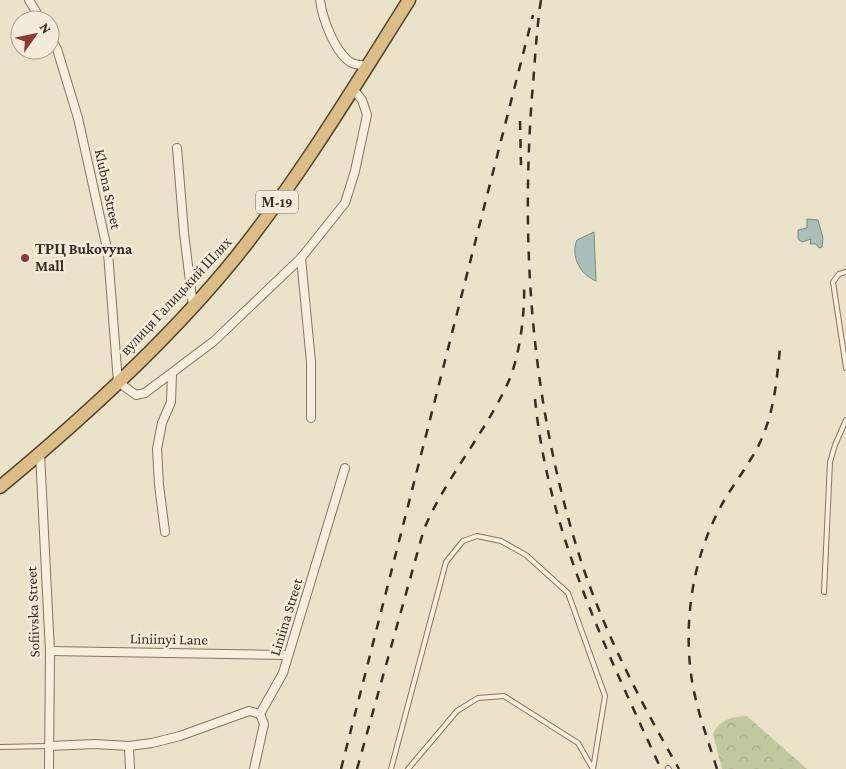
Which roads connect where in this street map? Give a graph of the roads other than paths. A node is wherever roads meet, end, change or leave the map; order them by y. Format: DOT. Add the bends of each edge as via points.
graph roads {
  1 [pos="320,0"];
  2 [pos="409,0"];
  3 [pos="60,59"];
  4 [pos="367,66"];
  5 [pos="352,89"];
  6 [pos="177,148"];
  7 [pos="302,258"];
  8 [pos="846,272"];
  9 [pos="193,306"];
  10 [pos="846,368"];
  11 [pos="172,374"];
  12 [pos="118,382"];
  13 [pos="311,418"];
  14 [pos="846,420"];
  15 [pos="40,454"];
  16 [pos="345,468"];
  17 [pos="0,486"];
  18 [pos="166,532"];
  19 [pos="824,592"];
  20 [pos="50,651"];
  21 [pos="288,655"];
  22 [pos="260,714"];
  23 [pos="49,746"];
  24 [pos="129,746"];
  25 [pos="0,747"];
  26 [pos="49,769"];
  27 [pos="130,769"];
  28 [pos="254,769"];
  29 [pos="392,769"];
  30 [pos="408,769"];
  31 [pos="593,769"];
  1 -- 4 [label="street" via="322,17 341,52 351,62"];
  2 -- 4 [label="highway, вулиця Галицький Шлях / М-19"];
  3 -- 12 [label="street, Klubna Street" via="78,118 108,253"];
  4 -- 5 [label="highway, вулиця Галицький Шлях / М-19"];
  5 -- 7 [label="street" via="362,100 367,115 355,171 345,203"];
  5 -- 9 [label="highway, вулиця Галицький Шлях / М-19" via="270,212"];
  6 -- 9 [label="street"];
  7 -- 11 [label="street" via="214,341"];
  7 -- 13 [label="street"];
  8 -- 10 [label="lane" via="833,282"];
  9 -- 12 [label="highway, вулиця Галицький Шлях / М-19"];
  11 -- 12 [label="street" via="145,393 136,395"];
  11 -- 18 [label="street" via="172,402 162,423 157,449"];
  12 -- 15 [label="highway, вулиця Галицький Шлях / М-19"];
  14 -- 19 [label="lane" via="830,462"];
  15 -- 17 [label="highway, вулиця Галицький Шлях / М-19"];
  15 -- 20 [label="street, Sofiivska Street"];
  16 -- 21 [label="street, Liniina Street"];
  20 -- 21 [label="street, Liniinyi Lane"];
  20 -- 23 [label="street, Sofiivska Street"];
  21 -- 22 [label="street, Liniina Street" via="283,673"];
  22 -- 24 [label="street" via="249,711 180,736"];
  22 -- 28 [label="street" via="264,724"];
  23 -- 24 [label="street"];
  23 -- 25 [label="lane"];
  23 -- 26 [label="street, Sofiivska Street"];
  24 -- 27 [label="street"];
  29 -- 31 [label="lane" via="446,562 463,541 478,536 501,541 526,555 568,593 605,696"];
  30 -- 31 [label="lane" via="457,711 478,698 504,696 578,743"];
}
